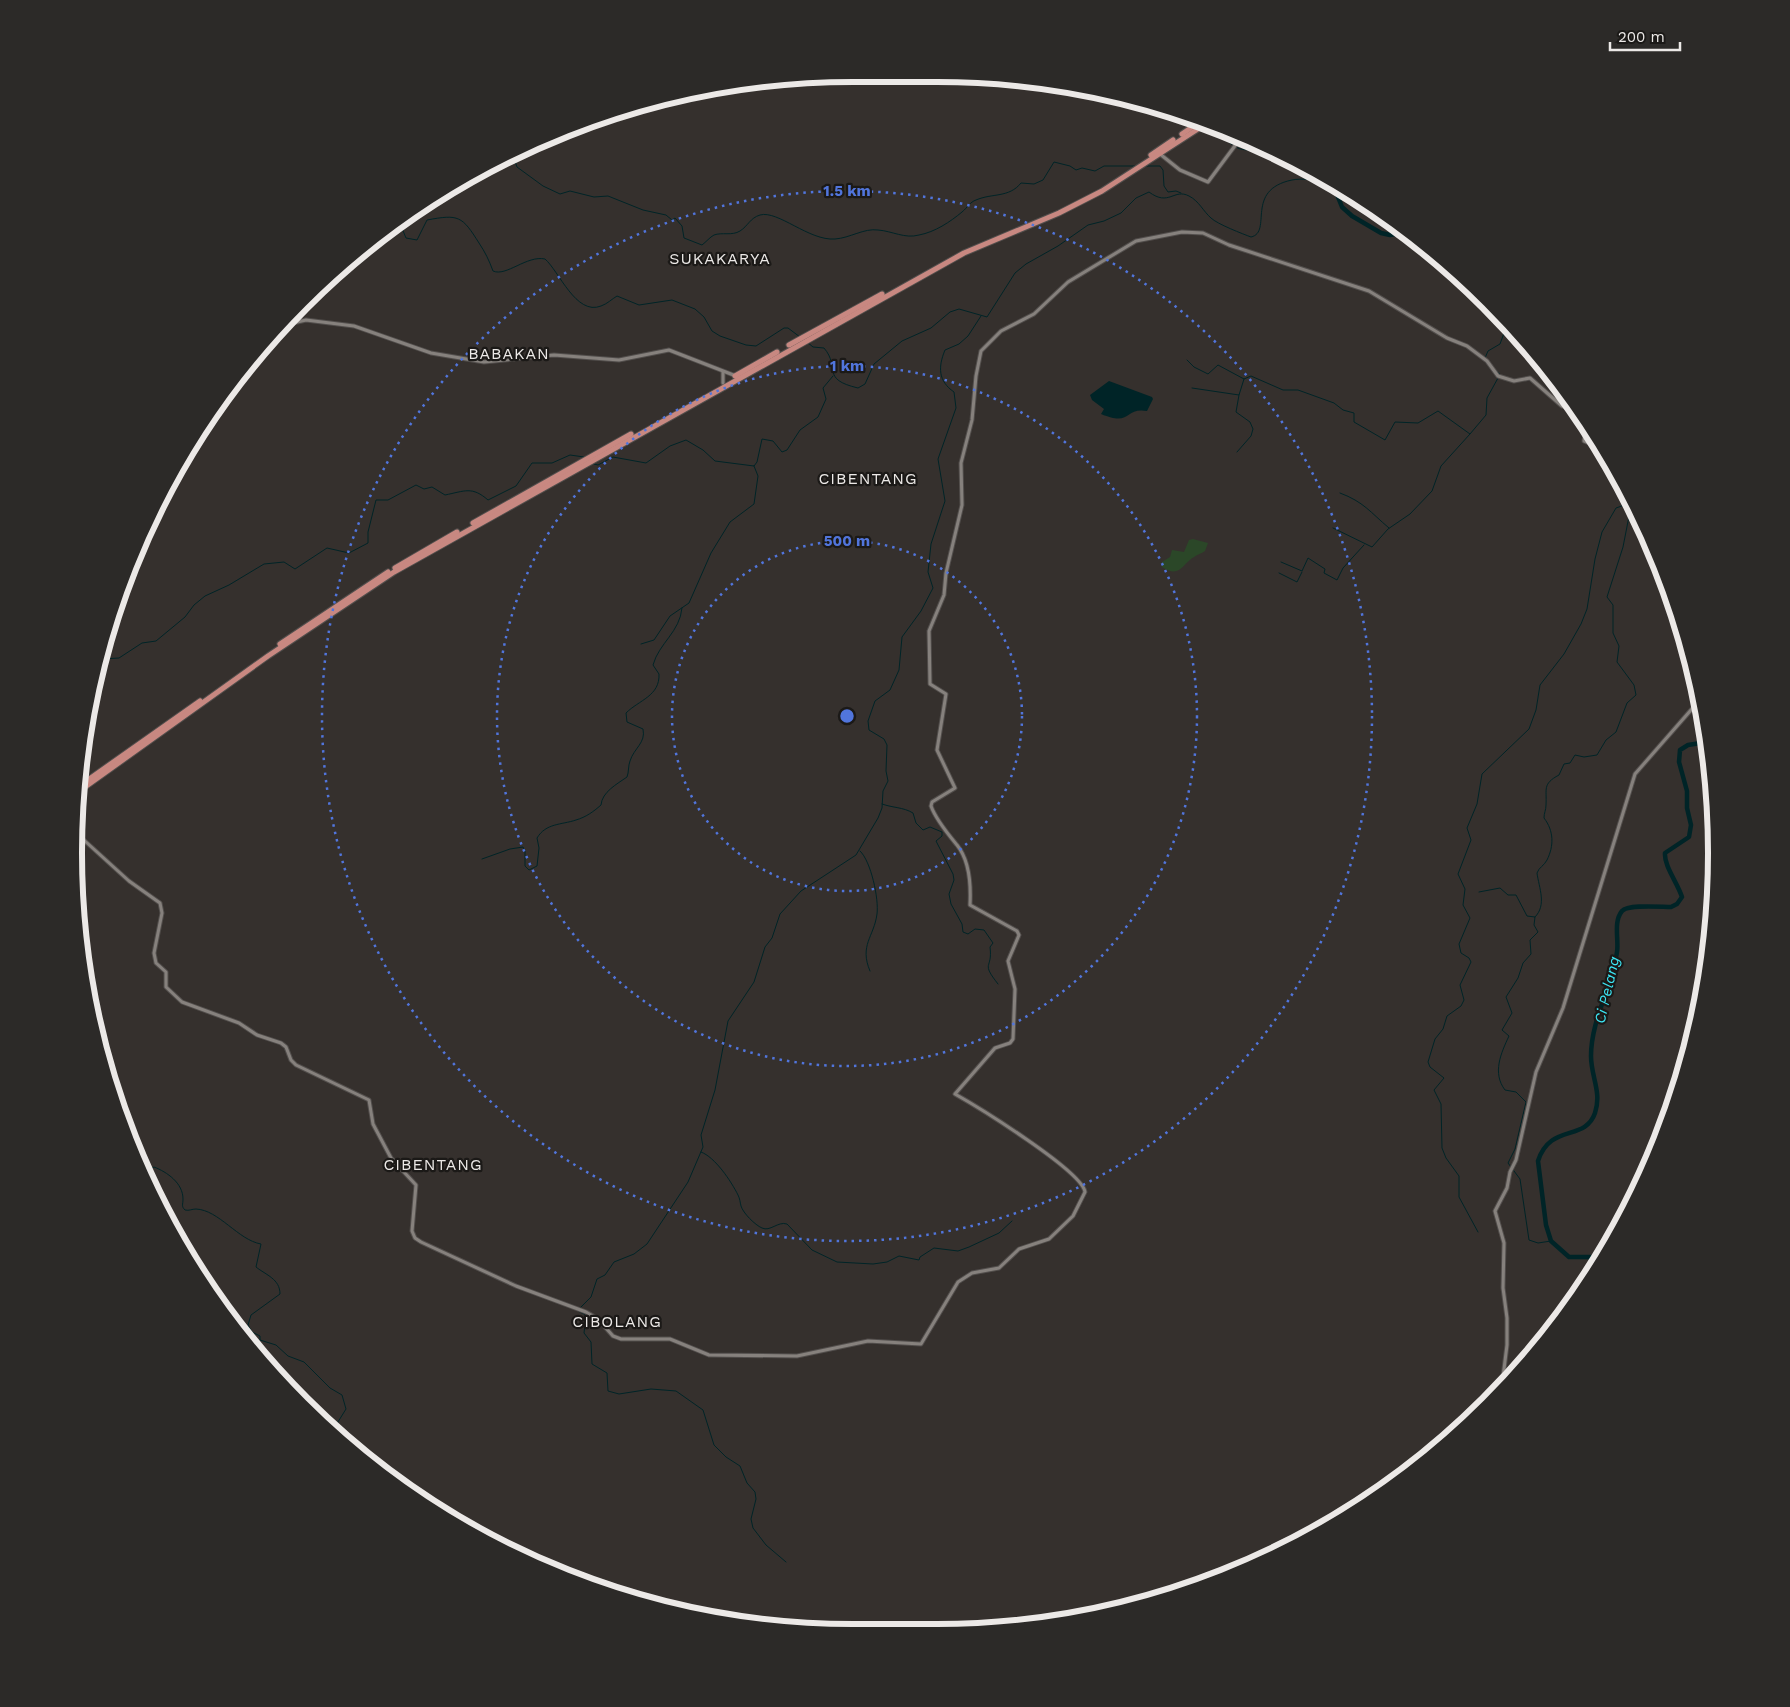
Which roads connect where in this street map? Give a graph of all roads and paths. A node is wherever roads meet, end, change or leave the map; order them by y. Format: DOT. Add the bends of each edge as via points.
graph roads {
  1 [pos="1197,128"];
  2 [pos="1198,128"];
  3 [pos="1237,143"];
  4 [pos="1160,154"];
  5 [pos="1145,162"];
  6 [pos="295,323"];
  7 [pos="794,344"];
  8 [pos="723,371"];
  9 [pos="736,376"];
  10 [pos="723,383"];
  11 [pos="699,398"];
  12 [pos="1564,406"];
  13 [pos="1694,707"];
  14 [pos="104,771"];
  15 [pos="86,782"];
  16 [pos="86,786"];
  17 [pos="83,839"];
  18 [pos="1503,1376"];
  1 -- 5 [label="main road"];
  2 -- 4 [label="main road"];
  3 -- 4 [label="street" via="1208,182 1180,170"];
  4 -- 5 [label="main road"];
  5 -- 7 [label="main road" via="1071,204 969,247"];
  6 -- 8 [label="street" via="306,320 354,326 431,352 484,362 554,355 619,360 669,350"];
  7 -- 9 [label="main road"];
  7 -- 11 [label="main road"];
  8 -- 9 [label="street"];
  8 -- 10 [label="street"];
  9 -- 10 [label="main road"];
  10 -- 11 [label="main road"];
  11 -- 14 [label="main road" via="381,576"];
  12 -- 17 [label="street" via="1530,378 1514,381 1498,376 1487,361 1467,346 1447,338 1369,291 1229,245 1198,231 1132,243 1068,282 1034,314 1004,329 983,348 977,367 972,424 960,463 962,504 944,595 929,631 930,684 946,694 937,750 955,788 931,804 965,861 972,892 970,904 1019,935 1008,963 1015,989 1013,1038 1010,1043 995,1048 955,1094 995,1118 1066,1170 1083,1185 1085,1192 1073,1216 1049,1239 1019,1249 999,1268 970,1274 958,1282 921,1344 868,1341 797,1356 709,1355 670,1339 616,1338 598,1319 586,1312 516,1286 421,1242 413,1234 416,1185 391,1158 372,1122 370,1100 296,1065 281,1043 179,1000 166,987 166,972 155,961 162,907"];
  13 -- 18 [label="street" via="1635,774 1563,1008 1536,1072 1516,1160 1496,1208 1504,1243 1507,1345"];
  14 -- 15 [label="main road"];
  14 -- 16 [label="main road"];
}
